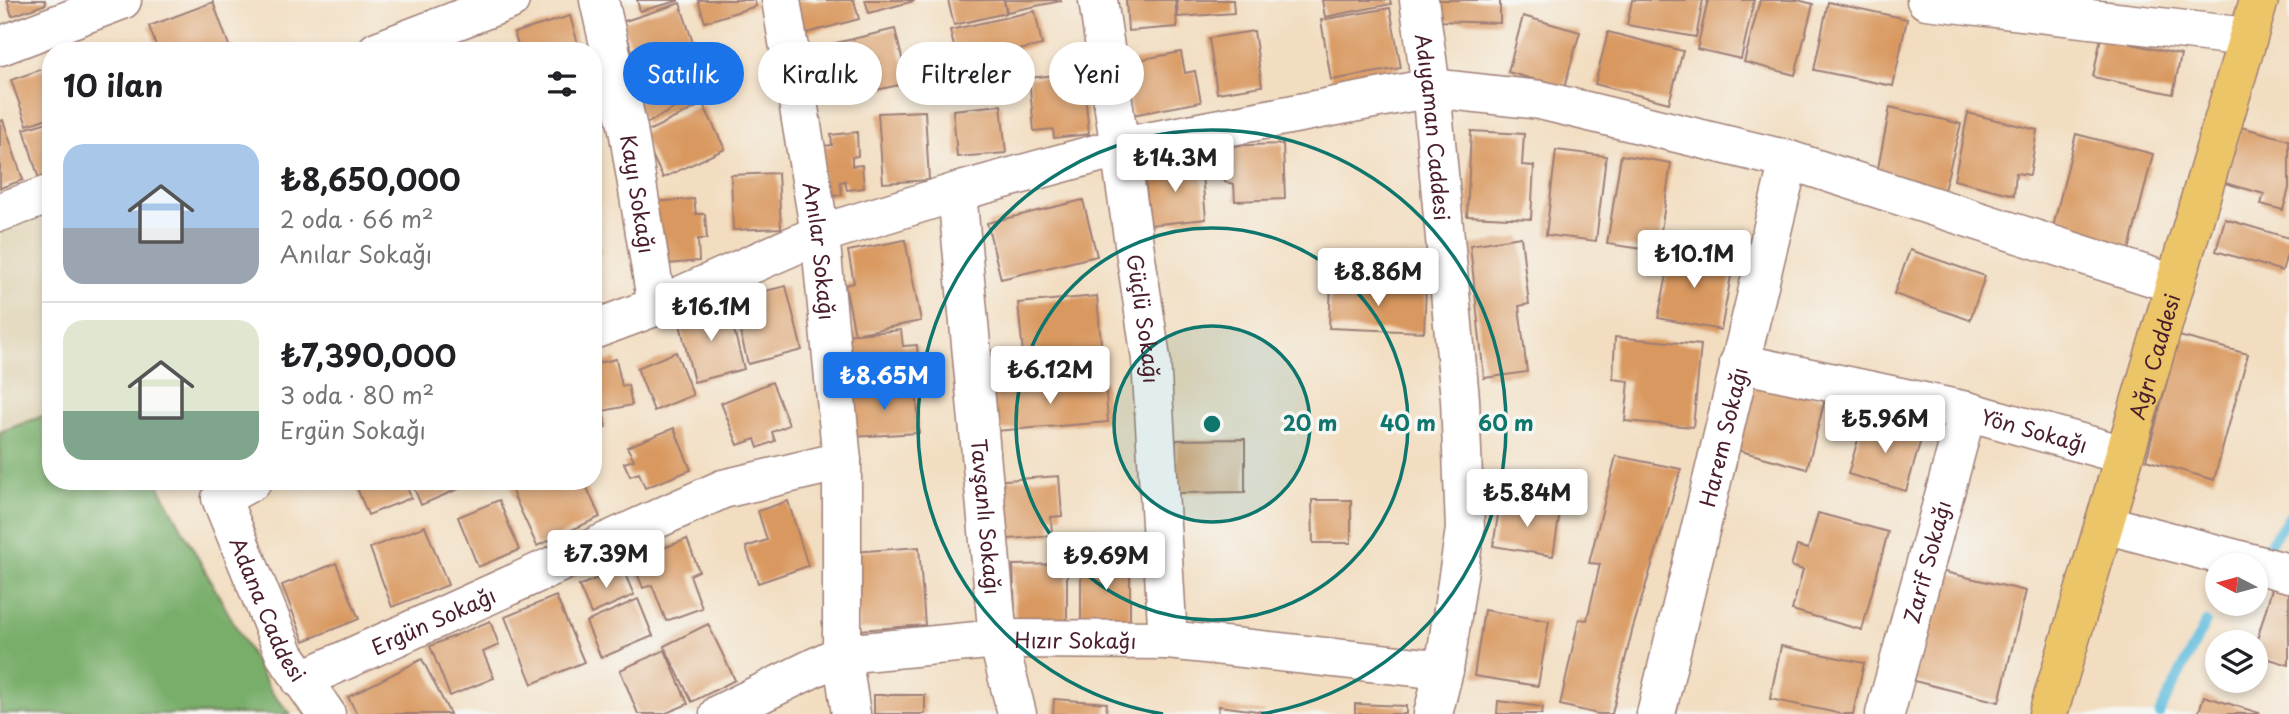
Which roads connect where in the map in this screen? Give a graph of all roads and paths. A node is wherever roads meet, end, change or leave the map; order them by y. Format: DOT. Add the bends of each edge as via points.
graph roads {
  1 [pos="121,0"];
  2 [pos="510,0"];
  3 [pos="599,0"];
  4 [pos="782,0"];
  5 [pos="1098,0"];
  6 [pos="1419,0"];
  7 [pos="1926,0"];
  8 [pos="2259,0"];
  9 [pos="2247,37"];
  10 [pos="405,42"];
  11 [pos="0,47"];
  12 [pos="1431,88"];
  13 [pos="1121,147"];
  14 [pos="1788,160"];
  15 [pos="957,192"];
  16 [pos="42,197"];
  17 [pos="0,212"];
  18 [pos="820,234"];
  19 [pos="2174,285"];
  20 [pos="657,306"];
  21 [pos="602,327"];
  22 [pos="1739,363"];
  23 [pos="1967,411"];
  24 [pos="2124,455"];
  25 [pos="842,461"];
  26 [pos="237,490"];
  27 [pos="2104,524"];
  28 [pos="2289,573"];
  29 [pos="998,639"];
  30 [pos="1168,640"];
  31 [pos="842,654"];
  32 [pos="1444,670"];
  33 [pos="301,680"];
  34 [pos="326,714"];
  35 [pos="719,714"];
  36 [pos="851,714"];
  37 [pos="1017,714"];
  38 [pos="1433,714"];
  39 [pos="1656,714"];
  40 [pos="1885,714"];
  41 [pos="2048,714"];
  1 -- 11 [label="street"];
  2 -- 10 [label="street"];
  3 -- 20 [label="street, Kayı Sokağı" via="628,130"];
  4 -- 18 [label="street, Anılar Sokağı"];
  5 -- 13 [label="street, Güçlü Sokağı"];
  6 -- 12 [label="street, Adıyaman Caddesi"];
  7 -- 9 [label="street"];
  8 -- 9 [label="main road, Ağrı Caddesi"];
  9 -- 19 [label="main road, Ağrı Caddesi"];
  12 -- 13 [label="street"];
  12 -- 14 [label="street" via="1540,100"];
  12 -- 32 [label="street, Adıyaman Caddesi" via="1460,399 1465,529"];
  13 -- 15 [label="street"];
  13 -- 30 [label="street, Güçlü Sokağı" via="1151,359"];
  14 -- 19 [label="street"];
  14 -- 22 [label="street, Harem Sokağı"];
  15 -- 18 [label="street"];
  15 -- 29 [label="street, Tavşanlı Sokağı"];
  16 -- 17 [label="street"];
  18 -- 20 [label="street"];
  18 -- 25 [label="street, Anılar Sokağı"];
  19 -- 24 [label="main road, Ağrı Caddesi"];
  20 -- 21 [label="street"];
  22 -- 23 [label="street, Yön Sokağı"];
  22 -- 39 [label="street, Harem Sokağı"];
  23 -- 24 [label="street, Yön Sokağı"];
  23 -- 40 [label="street, Zarif Sokağı"];
  24 -- 27 [label="main road, Ağrı Caddesi"];
  25 -- 31 [label="street, Anılar Sokağı"];
  25 -- 33 [label="street, Ergün Sokağı" via="723,489"];
  26 -- 33 [label="street, Adana Caddesi" via="285,655"];
  27 -- 28 [label="street"];
  27 -- 41 [label="main road, Ağrı Caddesi"];
  29 -- 30 [label="street, Hızır Sokağı"];
  29 -- 31 [label="street, Hızır Sokağı"];
  29 -- 37 [label="street, Tavşanlı Sokağı"];
  30 -- 32 [label="street, Hızır Sokağı"];
  31 -- 35 [label="street, Hızır Sokağı"];
  31 -- 36 [label="street, Anılar Sokağı"];
  32 -- 38 [label="street, Adıyaman Caddesi"];
  33 -- 34 [label="street, Adana Caddesi"];
}
